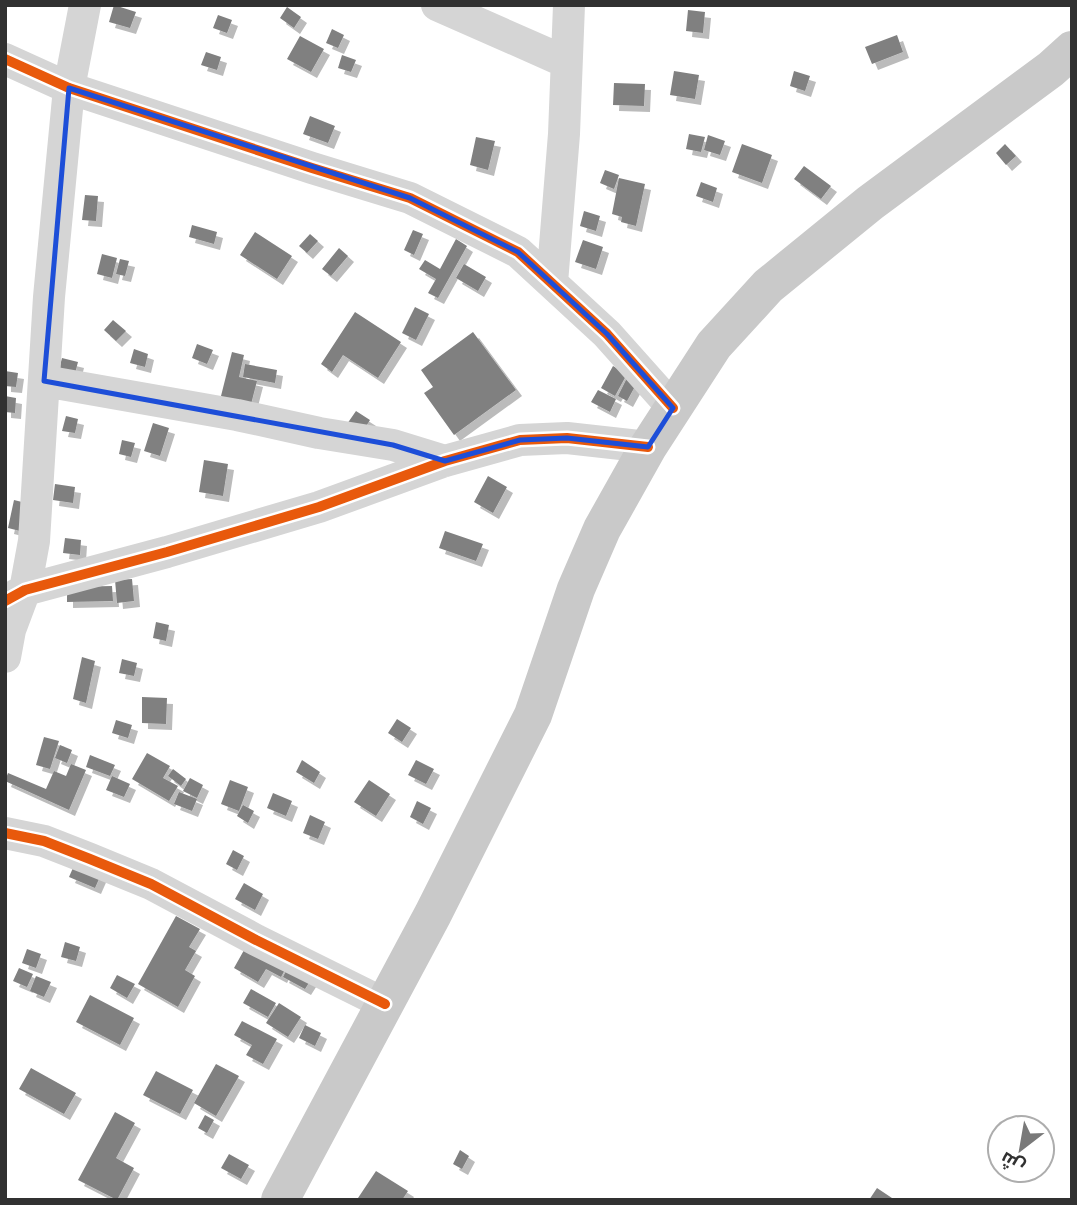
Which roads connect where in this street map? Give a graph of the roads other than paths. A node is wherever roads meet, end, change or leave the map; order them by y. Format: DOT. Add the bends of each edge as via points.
graph roads {
  1 [pos="85,5"];
  2 [pos="437,5"];
  3 [pos="569,5"];
  4 [pos="1072,50"];
  5 [pos="566,62"];
  6 [pos="8,63"];
  7 [pos="69,88"];
  8 [pos="552,283"];
  9 [pos="44,382"];
  10 [pos="673,408"];
  11 [pos="648,447"];
  12 [pos="445,461"];
  13 [pos="15,595"];
  14 [pos="5,657"];
  15 [pos="5,833"];
  16 [pos="386,1004"];
  17 [pos="281,1200"];
  1 -- 7 [label="street"];
  2 -- 5 [label="street"];
  3 -- 5 [label="street"];
  4 -- 10 [label="main road" via="768,286 714,345"];
  5 -- 8 [label="street"];
  6 -- 7 [label="street"];
  7 -- 8 [label="street" via="410,198 518,252"];
  7 -- 9 [label="street"];
  8 -- 10 [label="street" via="607,334"];
  9 -- 12 [label="street" via="237,415"];
  9 -- 13 [label="street" via="34,541"];
  10 -- 11 [label="main road"];
  11 -- 12 [label="street" via="567,438 520,440"];
  11 -- 16 [label="main road" via="602,529 576,589 533,715"];
  12 -- 13 [label="street" via="319,507"];
  13 -- 14 [label="street"];
  15 -- 16 [label="street" via="44,841 151,884"];
  16 -- 17 [label="main road"];
}
